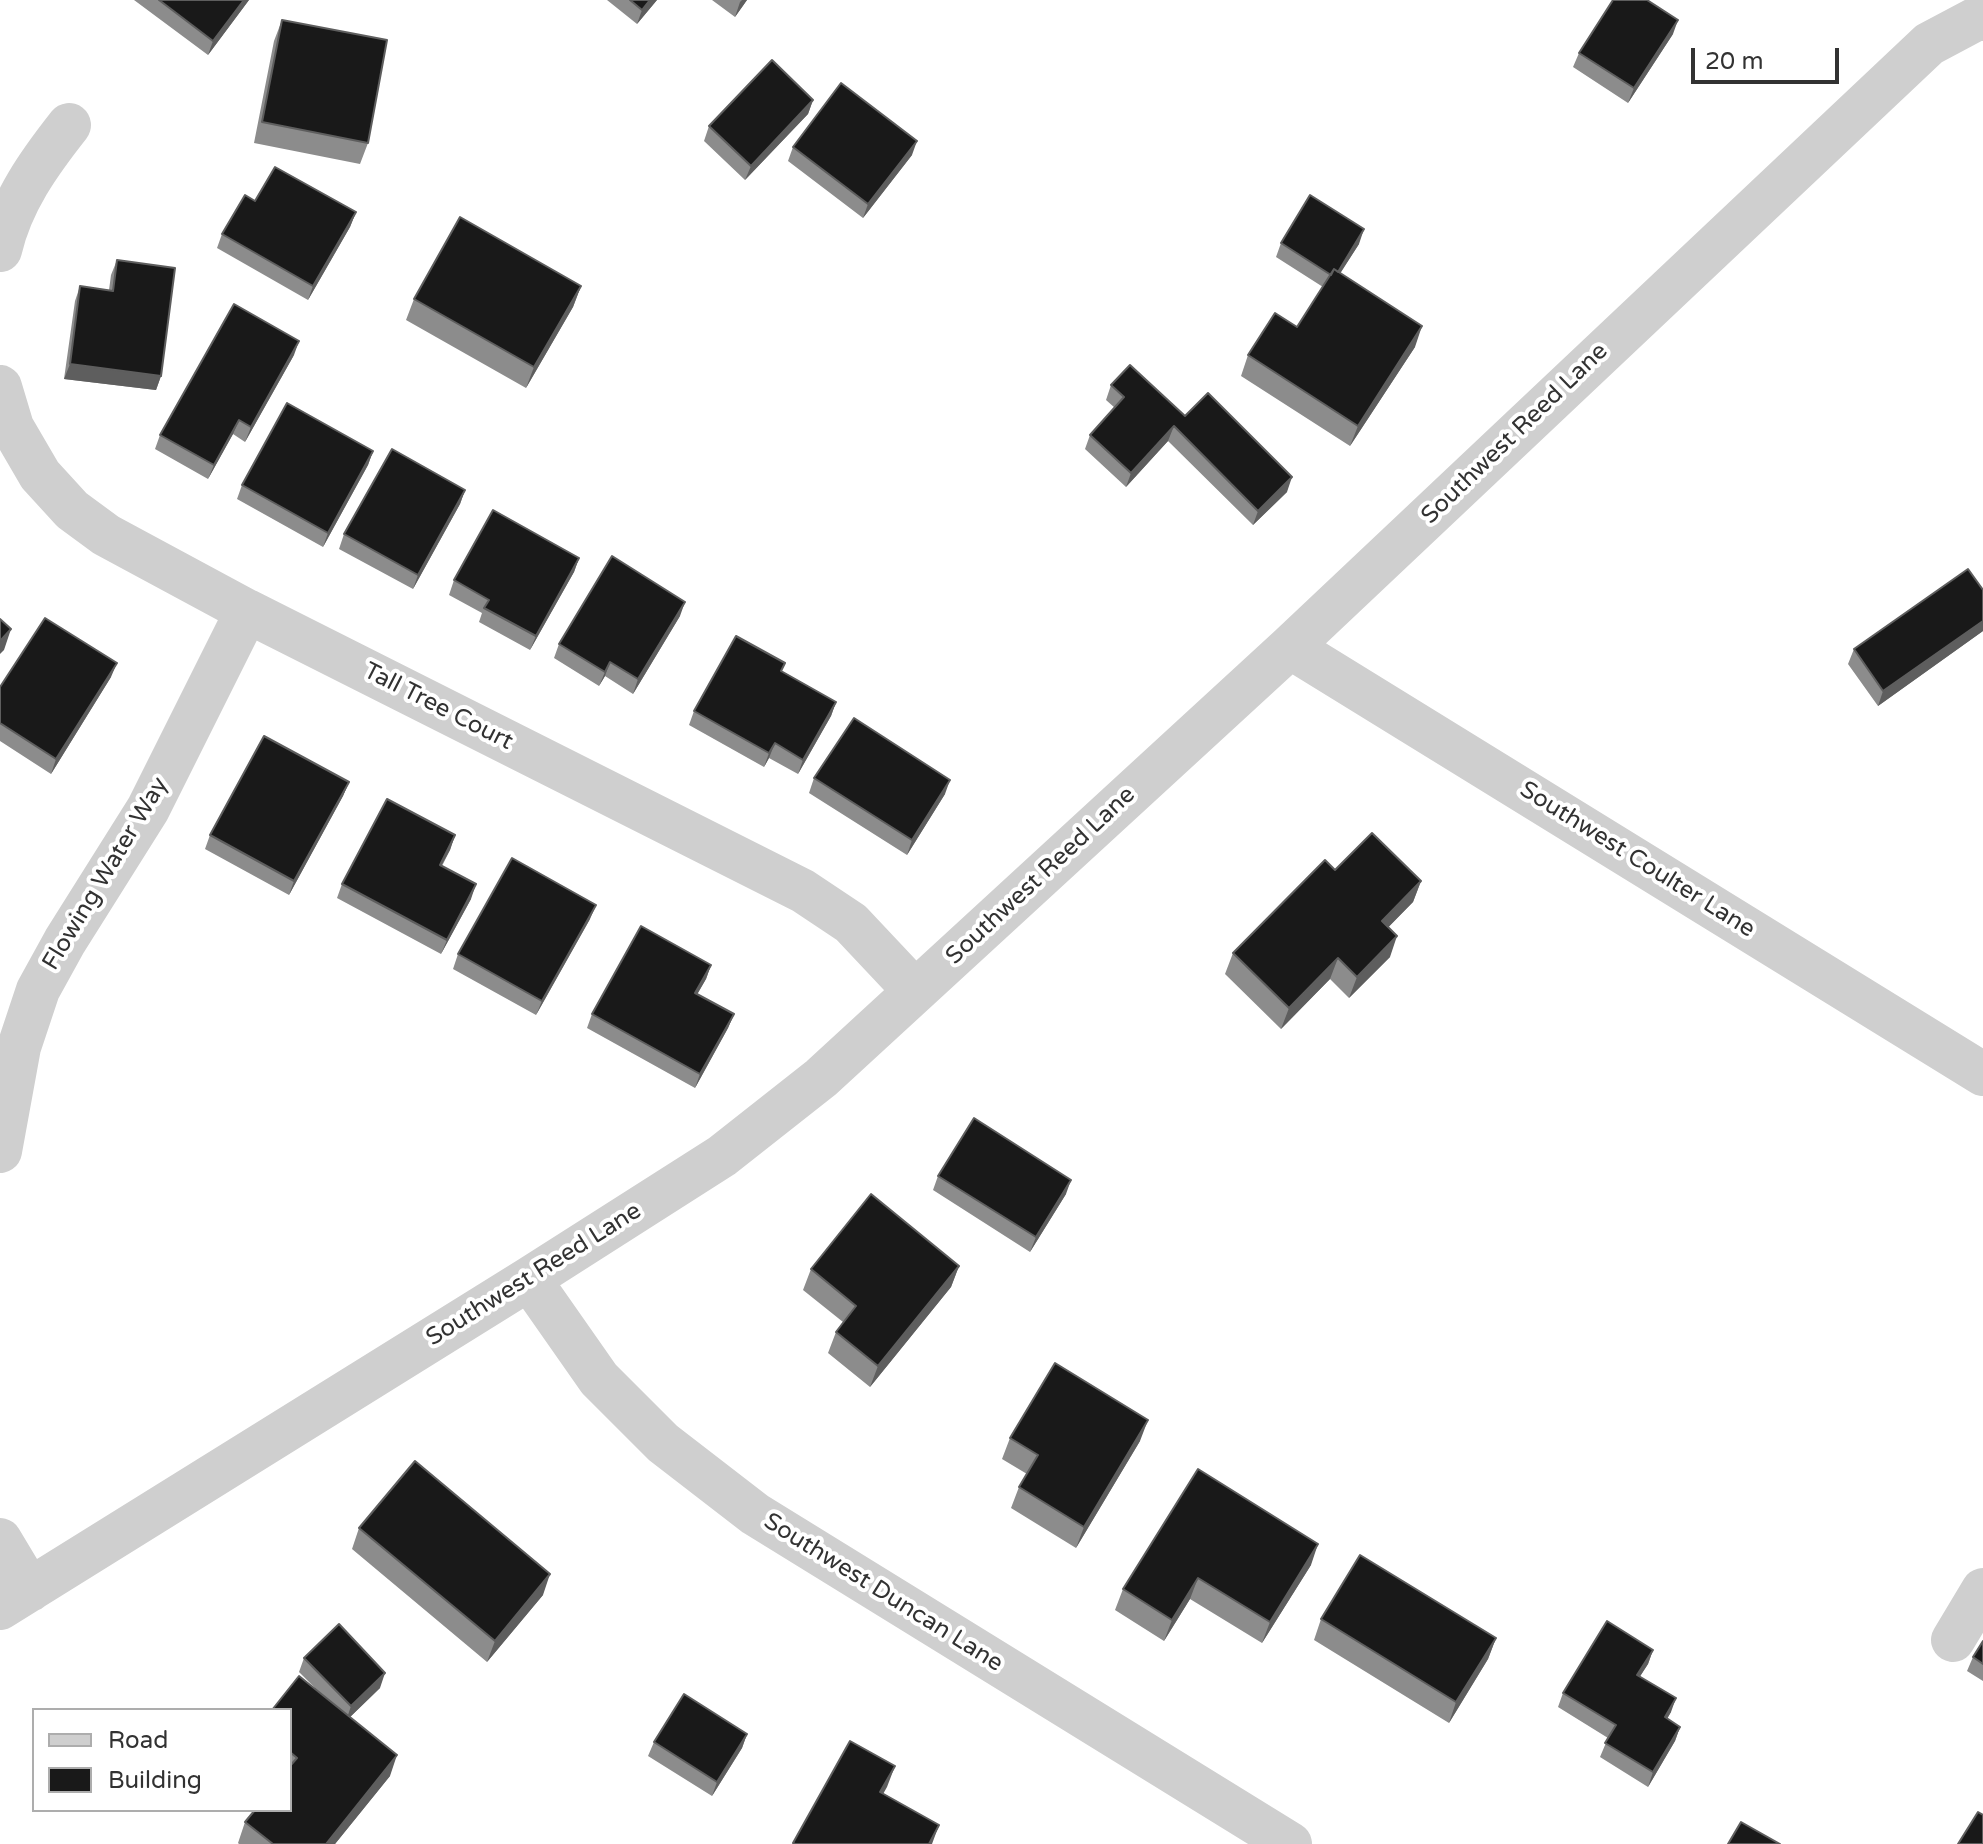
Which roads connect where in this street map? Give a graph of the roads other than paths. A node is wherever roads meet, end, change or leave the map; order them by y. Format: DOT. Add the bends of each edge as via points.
graph roads {
  1 [pos="1983,19"];
  2 [pos="69,125"];
  3 [pos="0,250"];
  4 [pos="0,387"];
  5 [pos="247,611"];
  6 [pos="1290,647"];
  7 [pos="915,991"];
  8 [pos="1983,1074"];
  9 [pos="0,1151"];
  10 [pos="529,1279"];
  11 [pos="0,1540"];
  12 [pos="1983,1590"];
  13 [pos="15,1599"];
  14 [pos="1953,1640"];
  15 [pos="1290,1844"];
  1 -- 6 [label="street, Southwest Reed Lane" via="1929,44"];
  2 -- 3 [label="street" via="30,176"];
  4 -- 5 [label="street, Tall Tree Court" via="12,427 40,475 72,510 106,535"];
  5 -- 7 [label="street, Tall Tree Court" via="803,891 851,923"];
  5 -- 9 [label="street, Flowing Water Way" via="148,809 38,990 19,1047"];
  6 -- 7 [label="street, Southwest Reed Lane"];
  6 -- 8 [label="street, Southwest Coulter Lane"];
  7 -- 10 [label="street, Southwest Reed Lane" via="821,1078 722,1156"];
  10 -- 13 [label="street, Southwest Reed Lane"];
  10 -- 15 [label="street, Southwest Duncan Lane" via="599,1379 663,1443 755,1514"];
  11 -- 13 [label="street"];
  12 -- 14 [label="street"];
}
